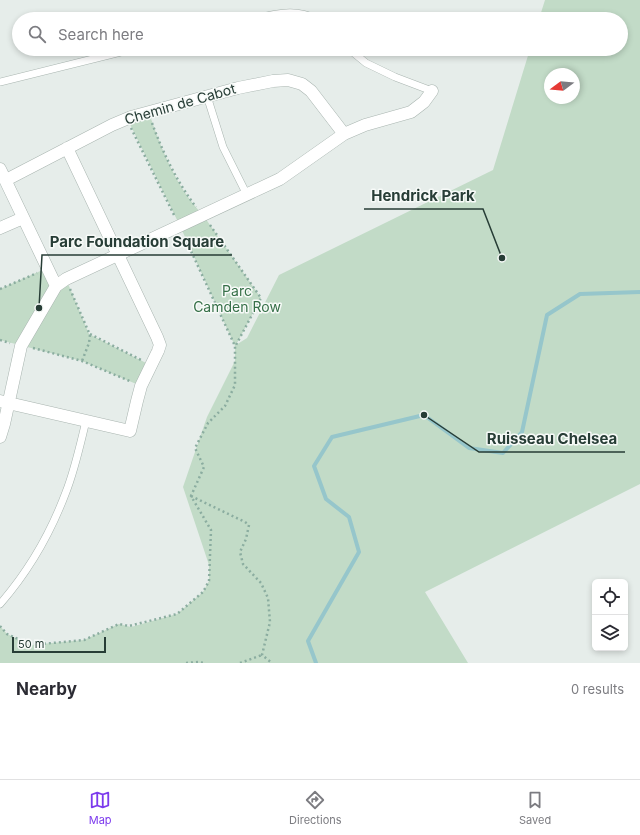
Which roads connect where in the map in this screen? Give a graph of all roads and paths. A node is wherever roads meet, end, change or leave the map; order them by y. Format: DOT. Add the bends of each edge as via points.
graph roads {
  1 [pos="105,56"];
  2 [pos="358,56"];
  3 [pos="0,82"];
  4 [pos="432,91"];
  5 [pos="207,96"];
  6 [pos="149,113"];
  7 [pos="344,134"];
  8 [pos="67,148"];
  9 [pos="0,169"];
  10 [pos="6,180"];
  11 [pos="247,195"];
  12 [pos="203,215"];
  13 [pos="23,218"];
  14 [pos="0,228"];
  15 [pos="119,254"];
  16 [pos="37,272"];
  17 [pos="66,279"];
  18 [pos="56,286"];
  19 [pos="0,289"];
  20 [pos="89,334"];
  21 [pos="0,340"];
  22 [pos="21,346"];
  23 [pos="82,361"];
  24 [pos="152,366"];
  25 [pos="142,386"];
  26 [pos="4,402"];
  27 [pos="86,421"];
  28 [pos="0,437"];
  29 [pos="191,496"];
  30 [pos="0,604"];
  31 [pos="0,626"];
  32 [pos="262,655"];
  33 [pos="186,663"];
  34 [pos="205,663"];
  35 [pos="240,663"];
  36 [pos="272,663"];
  1 -- 3 [label="lane"];
  2 -- 4 [label="lane" via="395,77"];
  4 -- 7 [label="street" via="424,102 411,112"];
  5 -- 6 [label="street, Chemin de Cabot"];
  5 -- 7 [label="street, Chemin de Cabot" via="259,84 295,81 311,91"];
  5 -- 11 [label="lane" via="224,147"];
  6 -- 8 [label="street, Chemin de Cabot" via="112,125"];
  6 -- 12 [label="path" via="159,142 182,189"];
  7 -- 11 [label="street" via="280,179"];
  8 -- 10 [label="street, Chemin de Cabot"];
  8 -- 15 [label="street"];
  9 -- 10 [label="street"];
  10 -- 13 [label="street"];
  11 -- 12 [label="street"];
  12 -- 15 [label="street"];
  12 -- 29 [label="path" via="261,298 235,346 235,385 225,406 208,423 195,448 204,467"];
  13 -- 14 [label="street"];
  13 -- 18 [label="street"];
  15 -- 17 [label="street"];
  15 -- 24 [label="street" via="160,344"];
  16 -- 19 [label="path"];
  17 -- 18 [label="street"];
  17 -- 20 [label="path"];
  18 -- 22 [label="street"];
  20 -- 23 [label="path" via="89,343"];
  20 -- 24 [label="path"];
  21 -- 22 [label="path"];
  22 -- 23 [label="path"];
  22 -- 26 [label="street"];
  23 -- 25 [label="path"];
  24 -- 25 [label="street"];
  25 -- 27 [label="street" via="136,400 130,431"];
  26 -- 27 [label="street"];
  26 -- 28 [label="street" via="4,424"];
  27 -- 30 [label="lane" via="66,491 49,530 31,562"];
  29 -- 31 [label="path" via="211,530 209,581 203,592 177,614 129,626 119,624 84,640 31,645 7,634"];
  29 -- 32 [label="path" via="249,526 240,552 243,564 261,583 268,598 270,622"];
  32 -- 35 [label="path"];
  32 -- 36 [label="path"];
  33 -- 34 [label="path"];
}
